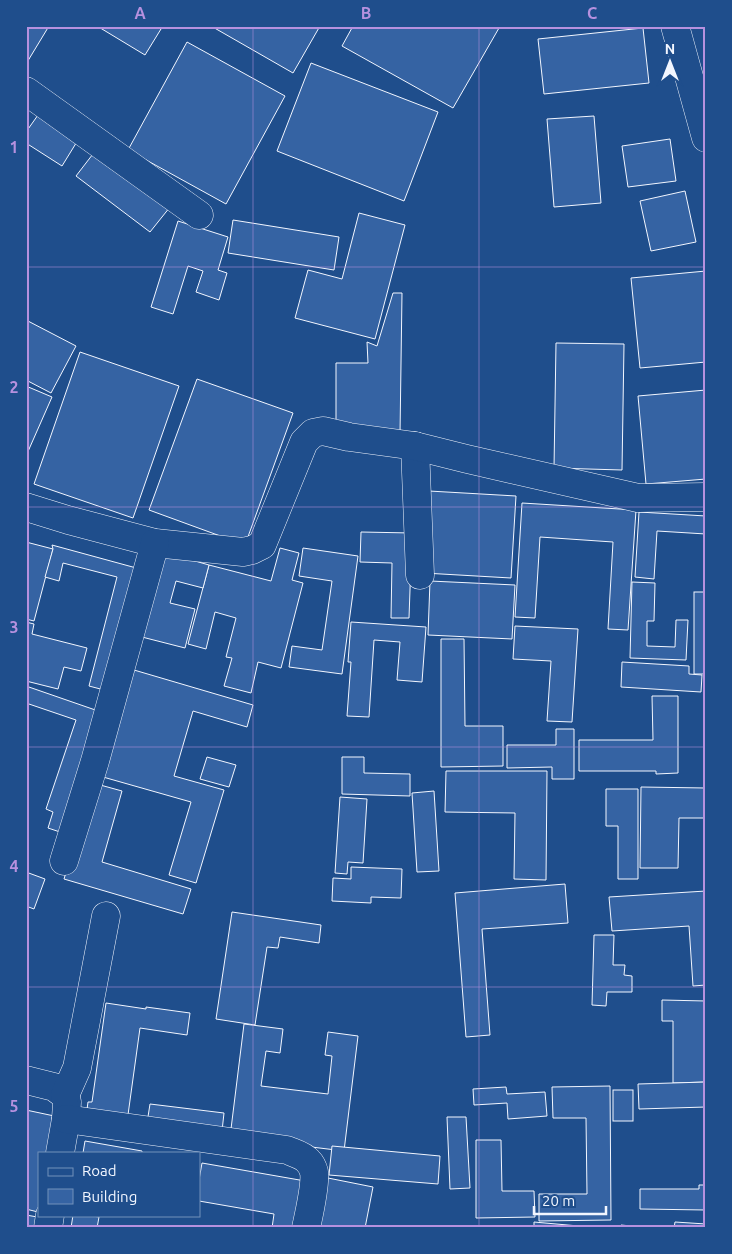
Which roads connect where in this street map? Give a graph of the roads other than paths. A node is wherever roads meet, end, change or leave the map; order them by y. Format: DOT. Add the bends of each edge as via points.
graph roads {
  1 [pos="675,26"];
  2 [pos="26,91"];
  3 [pos="706,138"];
  4 [pos="199,215"];
  5 [pos="415,446"];
  6 [pos="706,497"];
  7 [pos="26,507"];
  8 [pos="155,543"];
  9 [pos="420,575"];
  10 [pos="64,861"];
  11 [pos="106,916"];
  12 [pos="26,1080"];
  13 [pos="66,1107"];
  14 [pos="60,1152"];
  15 [pos="306,1228"];
  1 -- 3 [label="street"];
  2 -- 4 [label="street"];
  5 -- 6 [label="street" via="638,498"];
  5 -- 8 [label="street" via="323,431 313,433 304,442 262,545 243,552"];
  5 -- 9 [label="street"];
  7 -- 8 [label="street"];
  8 -- 10 [label="street"];
  11 -- 13 [label="street" via="77,1068"];
  12 -- 13 [label="street" via="54,1087"];
  13 -- 14 [label="street"];
  13 -- 15 [label="street" via="287,1150 307,1159 314,1172 314,1180"];
}
